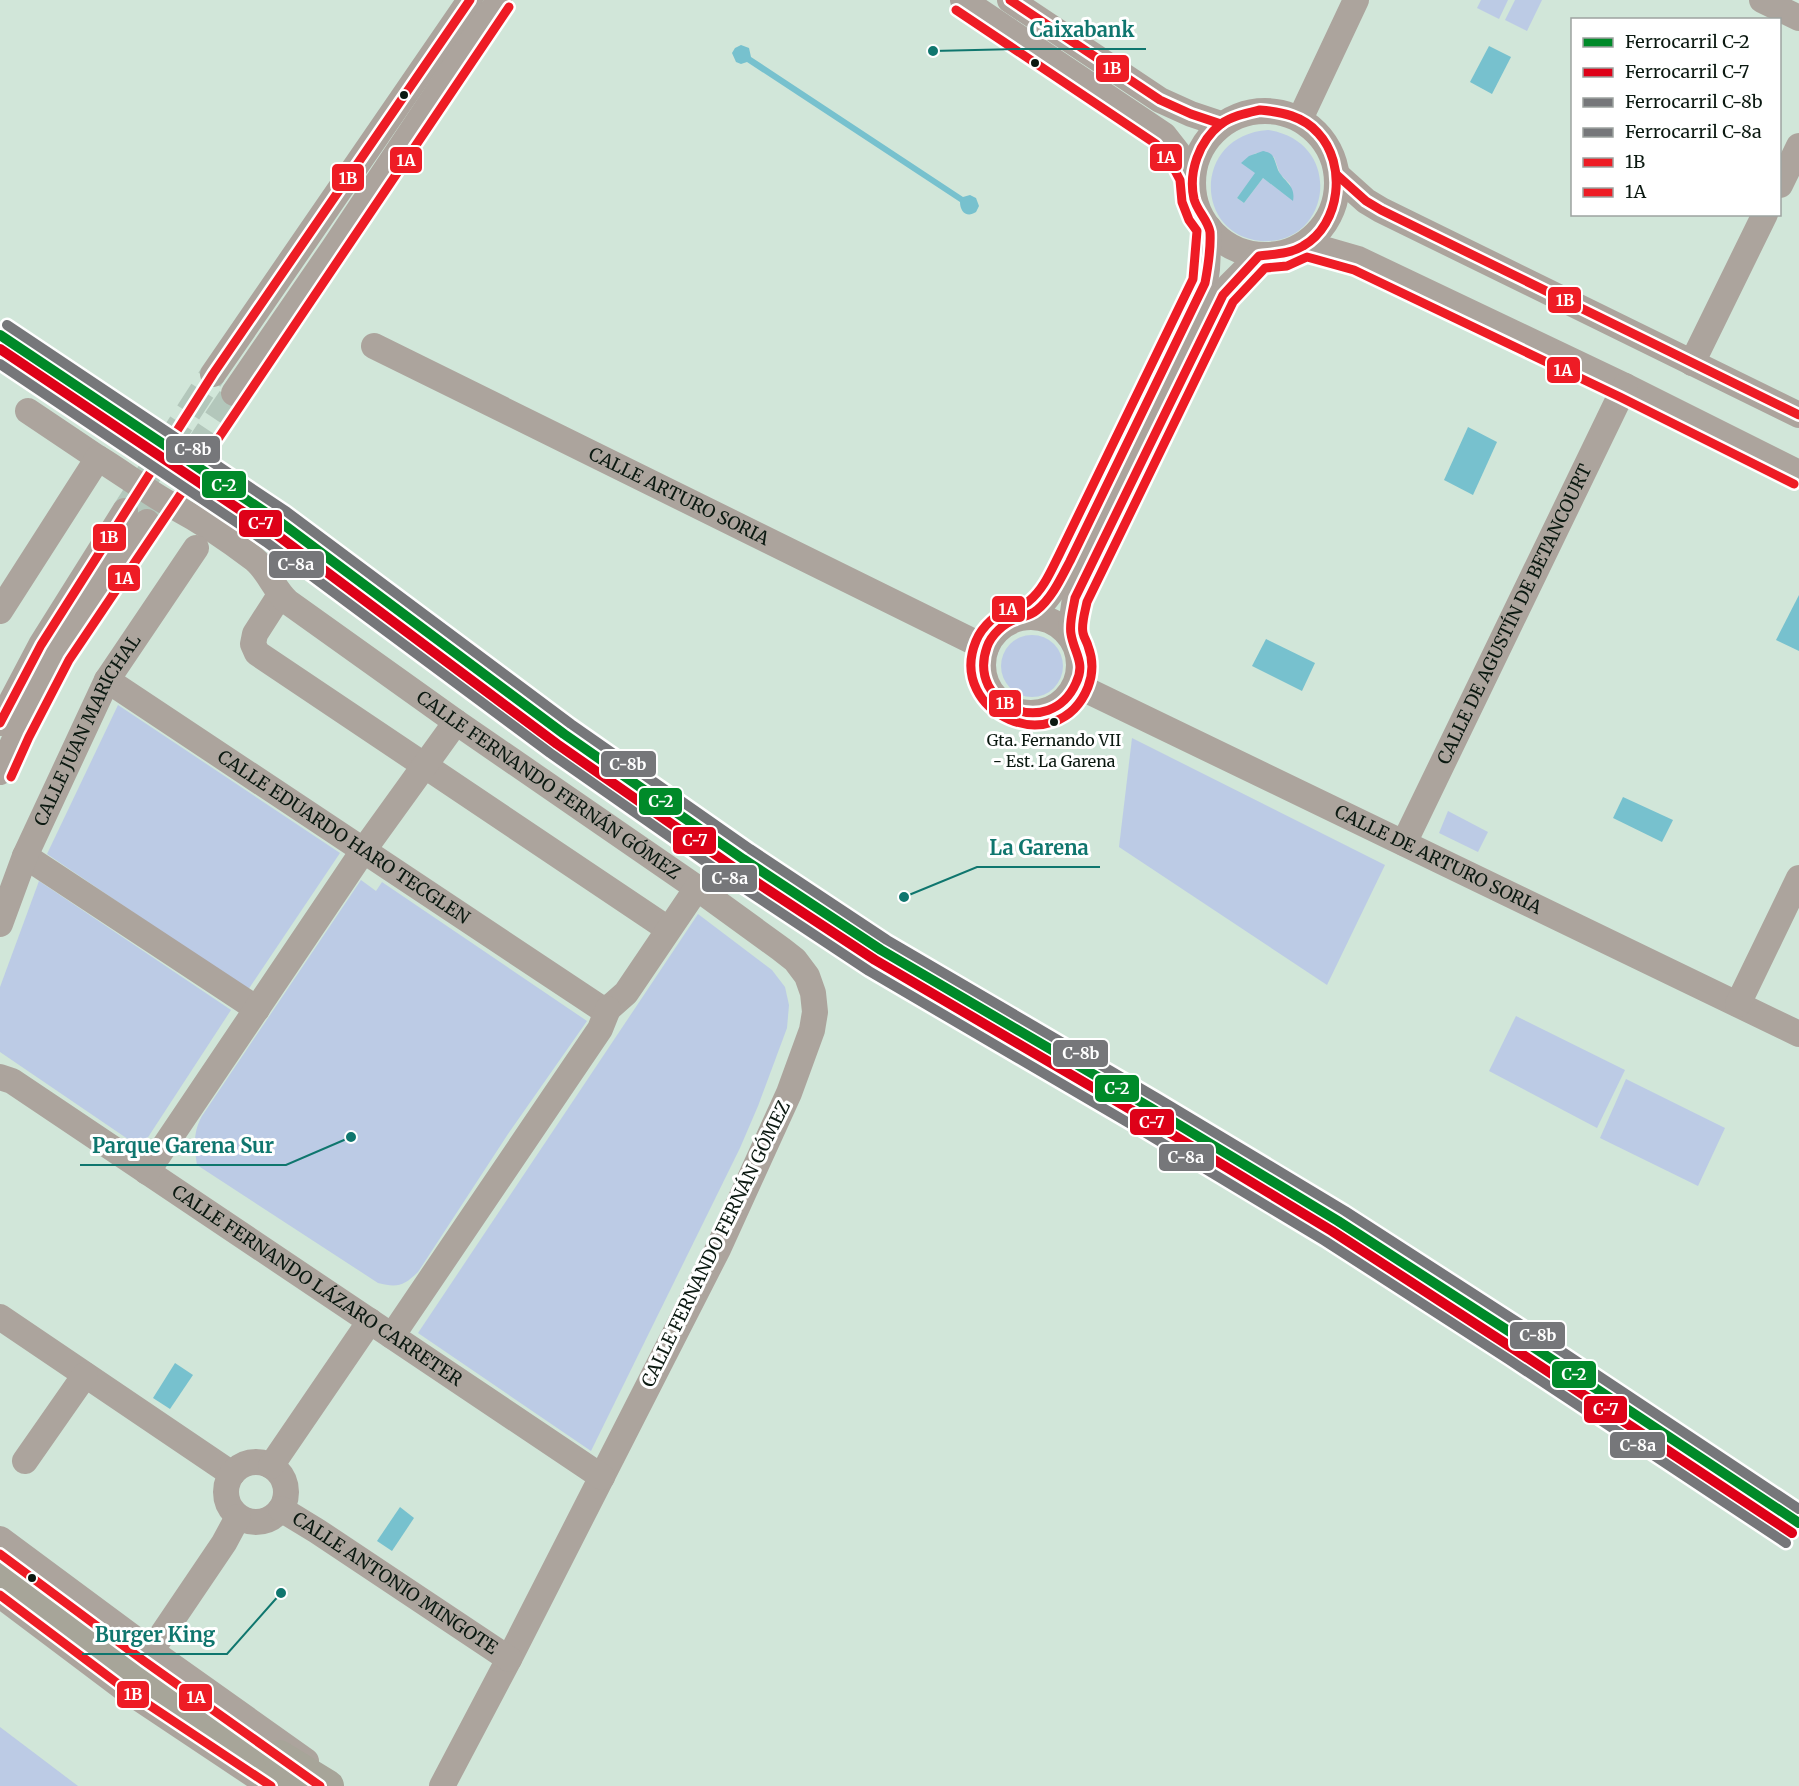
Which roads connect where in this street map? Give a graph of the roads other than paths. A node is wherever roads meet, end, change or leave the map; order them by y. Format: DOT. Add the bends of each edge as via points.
graph roads {
  1 [pos="470,0"];
  2 [pos="499,0"];
  3 [pos="963,0"];
  4 [pos="1010,0"];
  5 [pos="1356,0"];
  6 [pos="1762,0"];
  7 [pos="1799,18"];
  8 [pos="1300,119"];
  9 [pos="1221,124"];
  10 [pos="1799,146"];
  11 [pos="1337,175"];
  12 [pos="1192,176"];
  13 [pos="1781,181"];
  14 [pos="1764,216"];
  15 [pos="1209,228"];
  16 [pos="1306,244"];
  17 [pos="1259,256"];
  18 [pos="374,346"];
  19 [pos="1692,363"];
  20 [pos="213,374"];
  21 [pos="1625,386"];
  22 [pos="234,393"];
  23 [pos="28,411"];
  24 [pos="1799,415"];
  25 [pos="98,458"];
  26 [pos="1799,473"];
  27 [pos="172,506"];
  28 [pos="196,548"];
  29 [pos="239,549"];
  30 [pos="280,595"];
  31 [pos="0,611"];
  32 [pos="1029,616"];
  33 [pos="1071,637"];
  34 [pos="986,648"];
  35 [pos="107,680"];
  36 [pos="1076,685"];
  37 [pos="456,722"];
  38 [pos="0,723"];
  39 [pos="425,766"];
  40 [pos="0,771"];
  41 [pos="1404,843"];
  42 [pos="363,851"];
  43 [pos="26,856"];
  44 [pos="1799,878"];
  45 [pos="697,888"];
  46 [pos="0,924"];
  47 [pos="668,929"];
  48 [pos="1738,1004"];
  49 [pos="257,1009"];
  50 [pos="608,1009"];
  51 [pos="1799,1034"];
  52 [pos="0,1077"];
  53 [pos="147,1172"];
  54 [pos="0,1317"];
  55 [pos="370,1321"];
  56 [pos="392,1336"];
  57 [pos="86,1375"];
  58 [pos="26,1461"];
  59 [pos="271,1466"];
  60 [pos="232,1474"];
  61 [pos="602,1477"];
  62 [pos="281,1509"];
  63 [pos="238,1517"];
  64 [pos="0,1539"];
  65 [pos="0,1571"];
  66 [pos="0,1595"];
  67 [pos="509,1659"];
  68 [pos="144,1660"];
  69 [pos="271,1786"];
  70 [pos="294,1786"];
  71 [pos="328,1786"];
  72 [pos="341,1786"];
  73 [pos="442,1786"];
  1 -- 20 [label="street"];
  2 -- 22 [label="street"];
  3 -- 12 [label="street" via="1164,135"];
  4 -- 9 [label="street" via="1160,100"];
  5 -- 8 [label="street"];
  6 -- 7 [label="street"];
  8 -- 9 [label="street" via="1260,110"];
  8 -- 11 [label="street" via="1329,147"];
  9 -- 12 [label="street" via="1207,138"];
  10 -- 13 [label="street"];
  11 -- 16 [label="street" via="1334,208 1323,228"];
  11 -- 19 [label="street" via="1382,210"];
  12 -- 15 [label="street" via="1194,199"];
  14 -- 19 [label="street"];
  15 -- 17 [label="street" via="1234,248"];
  15 -- 32 [label="street" via="1205,283 1070,561 1056,587"];
  16 -- 17 [label="street" via="1284,254"];
  16 -- 21 [label="street" via="1358,259"];
  17 -- 33 [label="street" via="1229,286 1210,321 1076,598"];
  18 -- 34 [label="street, CALLE ARTURO SORIA"];
  19 -- 24 [label="street"];
  21 -- 26 [label="street"];
  21 -- 41 [label="street, CALLE DE AGUSTÍN DE BETANCOURT"];
  23 -- 25 [label="street"];
  25 -- 27 [label="street"];
  25 -- 31 [label="street"];
  27 -- 28 [label="street" via="195,533"];
  27 -- 29 [label="street, CALLE FERNANDO FERNÁN GÓMEZ"];
  28 -- 29 [label="street" via="215,544"];
  28 -- 35 [label="street, CALLE JUAN MARICHAL"];
  29 -- 30 [label="street, CALLE FERNANDO FERNÁN GÓMEZ" via="270,575"];
  30 -- 37 [label="street, CALLE FERNANDO FERNÁN GÓMEZ"];
  30 -- 39 [label="street" via="255,634 253,644 257,653"];
  32 -- 33 [label="street" via="1053,621"];
  32 -- 34 [label="street" via="1006,623"];
  33 -- 36 [label="street" via="1079,656"];
  34 -- 36 [label="street" via="983,661 988,687 1007,707 1020,712 1046,711 1059,705"];
  35 -- 42 [label="street, CALLE EDUARDO HARO TECGLEN"];
  35 -- 43 [label="street, CALLE JUAN MARICHAL"];
  36 -- 41 [label="street, CALLE DE ARTURO SORIA"];
  37 -- 39 [label="street"];
  37 -- 45 [label="street, CALLE FERNANDO FERNÁN GÓMEZ"];
  38 -- 40 [label="street" via="41,645 136,517 59,654"];
  39 -- 42 [label="street"];
  39 -- 47 [label="street"];
  41 -- 48 [label="street, CALLE DE ARTURO SORIA"];
  42 -- 49 [label="street"];
  42 -- 50 [label="street, CALLE EDUARDO HARO TECGLEN" via="579,995"];
  43 -- 46 [label="street, CALLE JUAN MARICHAL"];
  43 -- 49 [label="street"];
  44 -- 48 [label="street"];
  45 -- 47 [label="street"];
  45 -- 61 [label="street, CALLE FERNANDO FERNÁN GÓMEZ" via="795,960 813,993 814,1021 789,1093 718,1249"];
  47 -- 50 [label="street" via="626,993"];
  48 -- 51 [label="street, CALLE DE ARTURO SORIA"];
  49 -- 53 [label="street"];
  50 -- 56 [label="street" via="600,1029"];
  52 -- 53 [label="street, CALLE FERNANDO LÁZARO CARRETER" via="12,1081"];
  53 -- 55 [label="street, CALLE FERNANDO LÁZARO CARRETER"];
  54 -- 57 [label="street"];
  55 -- 56 [label="street, CALLE FERNANDO LÁZARO CARRETER"];
  55 -- 59 [label="street"];
  56 -- 61 [label="street, CALLE FERNANDO LÁZARO CARRETER"];
  57 -- 58 [label="street"];
  57 -- 60 [label="street"];
  59 -- 60 [label="street" via="246,1464"];
  59 -- 62 [label="street" via="284,1481 285,1500"];
  60 -- 63 [label="street" via="225,1492 231,1511"];
  61 -- 67 [label="street, CALLE FERNANDO FERNÁN GÓMEZ"];
  62 -- 63 [label="street" via="275,1516 257,1523"];
  62 -- 67 [label="street, CALLE ANTONIO MINGOTE"];
  63 -- 68 [label="street"];
  64 -- 68 [label="street"];
  65 -- 68 [label="main road"];
  66 -- 69 [label="street" via="125,1689"];
  67 -- 73 [label="street, CALLE FERNANDO FERNÁN GÓMEZ"];
  68 -- 70 [label="main road"];
  68 -- 71 [label="main road"];
  68 -- 72 [label="street"];
}
